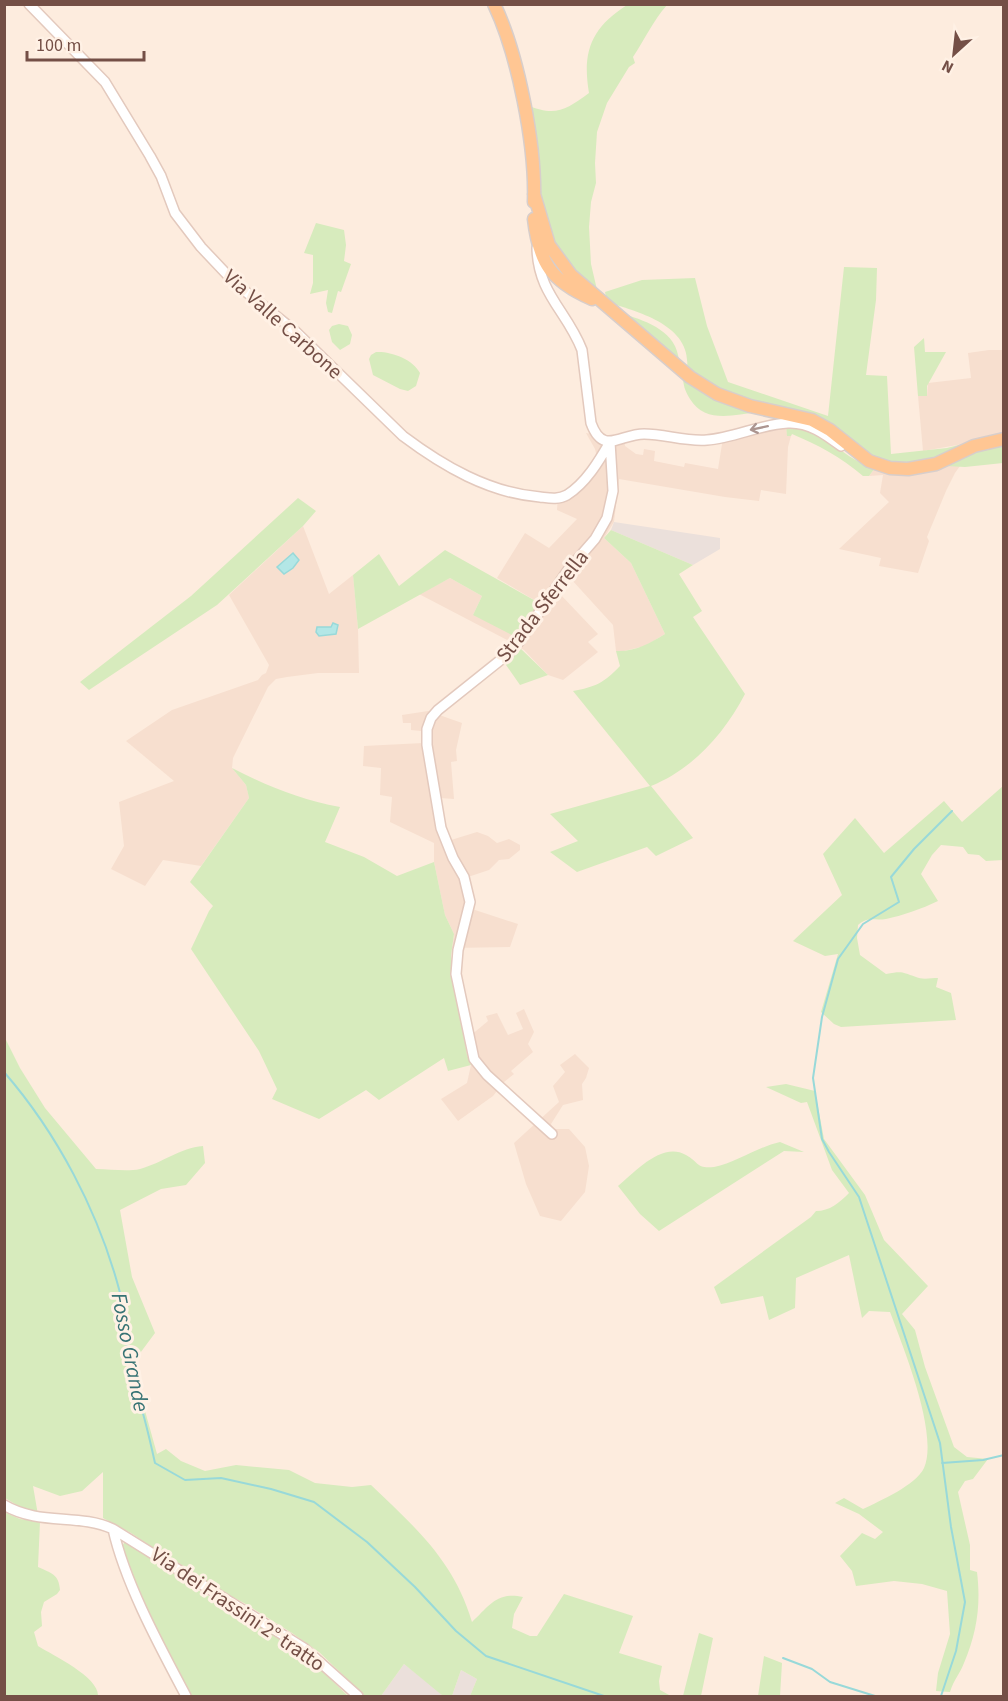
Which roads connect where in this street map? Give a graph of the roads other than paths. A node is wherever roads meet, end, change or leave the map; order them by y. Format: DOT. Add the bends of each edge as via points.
graph roads {
  1 [pos="29,4"];
  2 [pos="494,4"];
  3 [pos="534,194"];
  4 [pos="536,241"];
  5 [pos="549,245"];
  6 [pos="550,268"];
  7 [pos="573,277"];
  8 [pos="541,279"];
  9 [pos="578,292"];
  10 [pos="550,294"];
  11 [pos="601,302"];
  12 [pos="1004,439"];
  13 [pos="610,442"];
  14 [pos="869,461"];
  15 [pos="552,1134"];
  16 [pos="4,1505"];
  17 [pos="113,1529"];
  18 [pos="186,1696"];
  19 [pos="358,1696"];
  1 -- 13 [label="street, Via Valle Carbone" via="105,82 161,176 175,213 201,247 235,283 296,332 421,450 500,490 553,498 568,494 583,480"];
  2 -- 3 [label="main road" via="510,49 528,126"];
  3 -- 4 [label="main road"];
  3 -- 5 [label="main road"];
  4 -- 6 [label="main road"];
  4 -- 8 [label="street"];
  5 -- 6 [label="main road"];
  5 -- 7 [label="main road"];
  6 -- 7 [label="main road"];
  6 -- 8 [label="street"];
  6 -- 9 [label="main road" via="564,284"];
  6 -- 10 [label="street"];
  7 -- 11 [label="main road"];
  8 -- 10 [label="street"];
  9 -- 10 [label="street" via="554,286"];
  9 -- 11 [label="main road"];
  10 -- 13 [label="street" via="582,350 595,433"];
  11 -- 14 [label="main road" via="702,385 730,399 812,420 830,429"];
  12 -- 14 [label="main road" via="974,446 921,468 890,468"];
  14 -- 13 [label="street, one-way" via="858,458 811,426 789,423 710,440 639,434"];
  13 -- 15 [label="street, Strada Sferrella" via="613,491 607,518 595,539 568,570 519,642 431,718 426,745 441,828 464,877 470,902 456,974 474,1059"];
  16 -- 17 [label="street, Via dei Frassini 2° tratto" via="29,1516"];
  17 -- 18 [label="street" via="131,1583"];
  17 -- 19 [label="street, Via dei Frassini 2° tratto" via="304,1648"];
}
